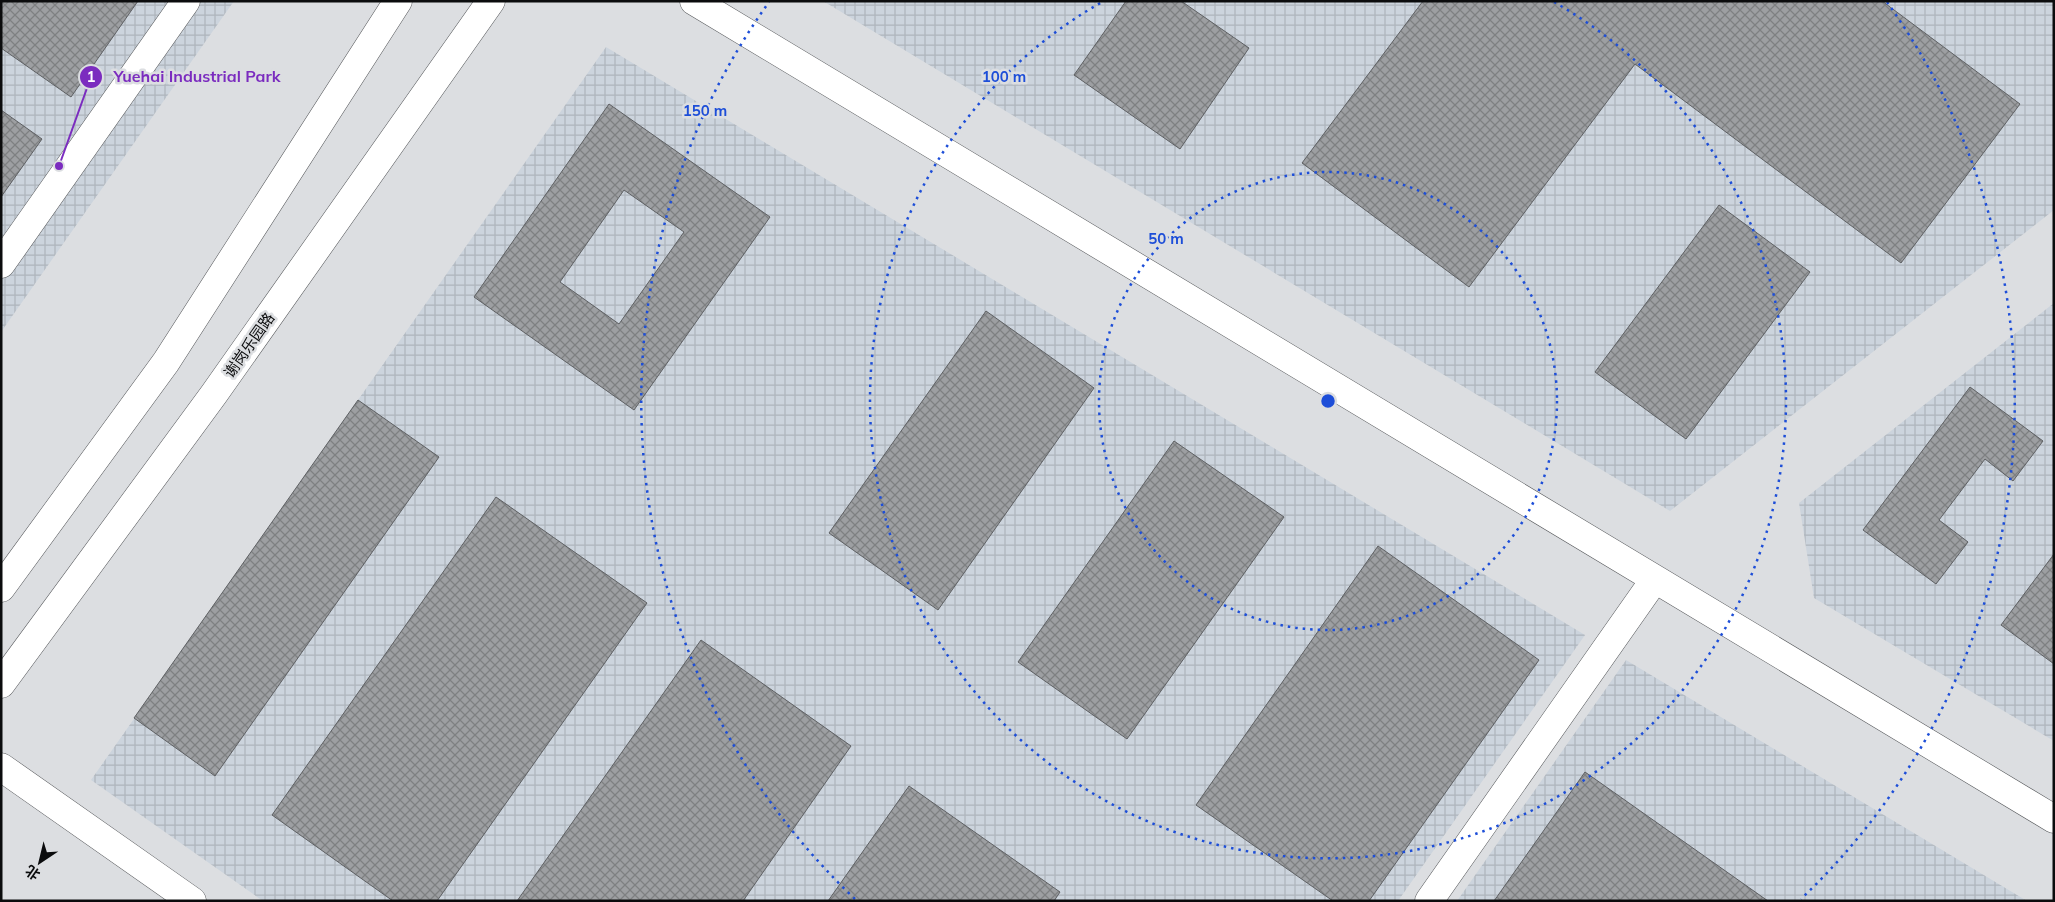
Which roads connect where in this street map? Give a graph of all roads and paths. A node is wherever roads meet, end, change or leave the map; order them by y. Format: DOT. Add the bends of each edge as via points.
graph roads {
  1 [pos="186,1"];
  2 [pos="398,1"];
  3 [pos="491,1"];
  4 [pos="694,1"];
  5 [pos="1,264"];
  6 [pos="1655,579"];
  7 [pos="1,588"];
  8 [pos="1,684"];
  9 [pos="1,766"];
  10 [pos="2054,819"];
  11 [pos="192,901"];
  12 [pos="1429,901"];
  1 -- 5 [label="street"];
  2 -- 7 [label="street" via="166,362"];
  3 -- 8 [label="street, 谢岗乐园路" via="214,394"];
  4 -- 6 [label="street"];
  6 -- 10 [label="street"];
  6 -- 12 [label="street"];
  9 -- 11 [label="street"];
}
